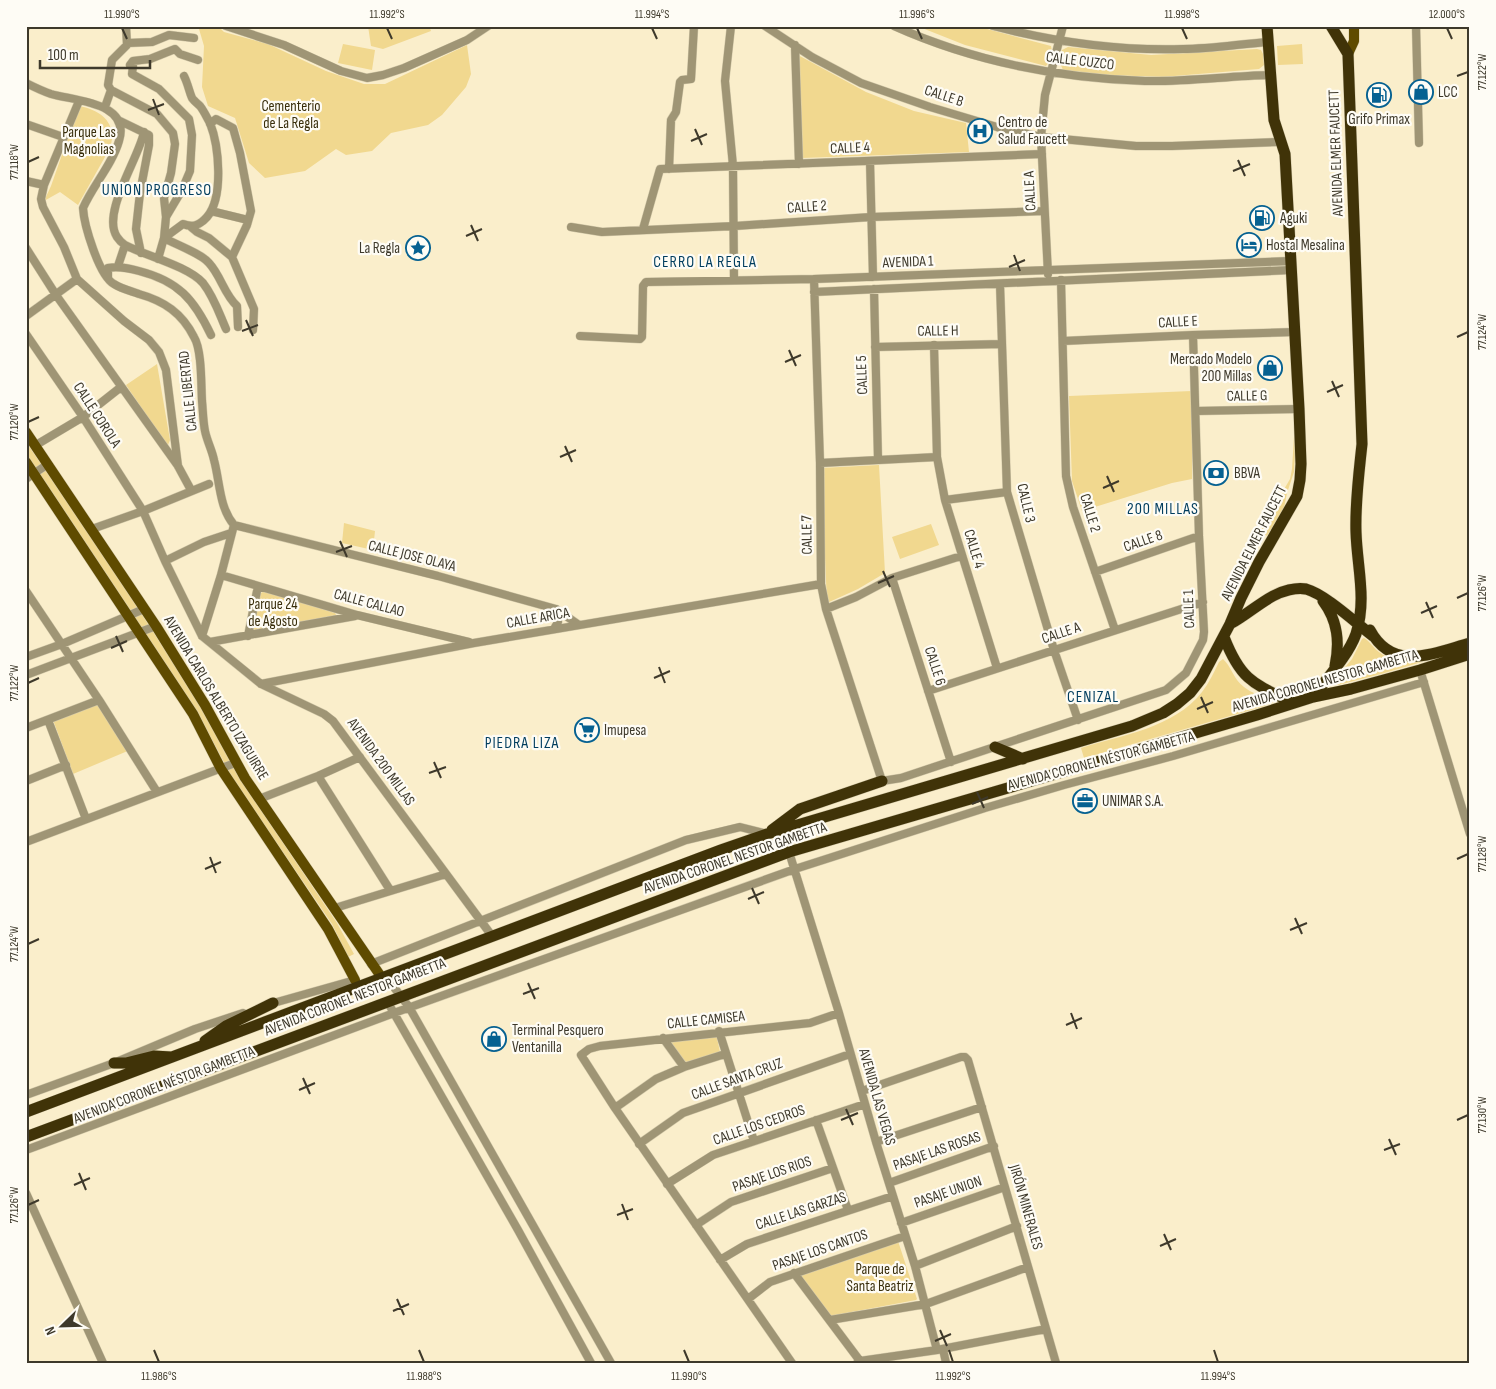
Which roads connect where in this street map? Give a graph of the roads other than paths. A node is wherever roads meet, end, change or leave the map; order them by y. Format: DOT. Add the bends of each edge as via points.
graph roads {
  1 [pos="126,26"];
  2 [pos="226,26"];
  3 [pos="488,26"];
  4 [pos="694,26"];
  5 [pos="730,26"];
  6 [pos="765,26"];
  7 [pos="894,26"];
  8 [pos="993,26"];
  9 [pos="1064,26"];
  10 [pos="1267,26"];
  11 [pos="1331,26"];
  12 [pos="1354,26"];
  13 [pos="1416,26"];
  14 [pos="194,38"];
  15 [pos="1060,41"];
  16 [pos="1268,42"];
  17 [pos="128,43"];
  18 [pos="795,45"];
  19 [pos="1348,54"];
  20 [pos="198,60"];
  21 [pos="1051,71"];
  22 [pos="1270,75"];
  23 [pos="184,76"];
  24 [pos="26,83"];
  25 [pos="111,90"];
  26 [pos="79,101"];
  27 [pos="105,108"];
  28 [pos="118,120"];
  29 [pos="26,124"];
  30 [pos="210,124"];
  31 [pos="144,132"];
  32 [pos="63,137"];
  33 [pos="1041,137"];
  34 [pos="1280,142"];
  35 [pos="1419,143"];
  36 [pos="1042,154"];
  37 [pos="870,161"];
  38 [pos="800,164"];
  39 [pos="733,166"];
  40 [pos="670,169"];
  41 [pos="26,181"];
  42 [pos="44,185"];
  43 [pos="211,210"];
  44 [pos="1044,211"];
  45 [pos="166,217"];
  46 [pos="871,217"];
  47 [pos="248,220"];
  48 [pos="735,226"];
  49 [pos="190,227"];
  50 [pos="571,227"];
  51 [pos="643,229"];
  52 [pos="164,238"];
  53 [pos="125,246"];
  54 [pos="26,248"];
  55 [pos="141,253"];
  56 [pos="232,258"];
  57 [pos="158,259"];
  58 [pos="1290,265"];
  59 [pos="118,266"];
  60 [pos="1047,270"];
  61 [pos="873,277"];
  62 [pos="108,278"];
  63 [pos="77,279"];
  64 [pos="734,280"];
  65 [pos="814,280"];
  66 [pos="1061,280"];
  67 [pos="1048,281"];
  68 [pos="1000,284"];
  69 [pos="874,289"];
  70 [pos="814,292"];
  71 [pos="56,294"];
  72 [pos="26,316"];
  73 [pos="238,327"];
  74 [pos="226,329"];
  75 [pos="253,330"];
  76 [pos="1295,332"];
  77 [pos="26,334"];
  78 [pos="1194,334"];
  79 [pos="211,335"];
  80 [pos="580,336"];
  81 [pos="1063,341"];
  82 [pos="1002,344"];
  83 [pos="934,345"];
  84 [pos="875,346"];
  85 [pos="122,388"];
  86 [pos="1299,409"];
  87 [pos="1196,411"];
  88 [pos="83,417"];
  89 [pos="26,432"];
  90 [pos="36,445"];
  91 [pos="938,457"];
  92 [pos="878,460"];
  93 [pos="26,462"];
  94 [pos="820,463"];
  95 [pos="48,464"];
  96 [pos="178,466"];
  97 [pos="30,476"];
  98 [pos="209,484"];
  99 [pos="191,490"];
  100 [pos="1007,492"];
  101 [pos="945,500"];
  102 [pos="143,511"];
  103 [pos="234,525"];
  104 [pos="92,529"];
  105 [pos="231,533"];
  106 [pos="1199,536"];
  107 [pos="961,556"];
  108 [pos="165,561"];
  109 [pos="1095,572"];
  110 [pos="222,575"];
  111 [pos="892,578"];
  112 [pos="822,584"];
  113 [pos="258,586"];
  114 [pos="26,591"];
  115 [pos="1315,592"];
  116 [pos="29,600"];
  117 [pos="1203,602"];
  118 [pos="144,609"];
  119 [pos="556,609"];
  120 [pos="826,609"];
  121 [pos="1362,610"];
  122 [pos="357,615"];
  123 [pos="128,616"];
  124 [pos="1230,624"];
  125 [pos="1358,624"];
  126 [pos="579,625"];
  127 [pos="156,626"];
  128 [pos="554,629"];
  129 [pos="1115,630"];
  130 [pos="139,632"];
  131 [pos="202,636"];
  132 [pos="248,636"];
  133 [pos="1373,636"];
  134 [pos="447,637"];
  135 [pos="1224,637"];
  136 [pos="210,642"];
  137 [pos="474,643"];
  138 [pos="1470,643"];
  139 [pos="62,644"];
  140 [pos="447,648"];
  141 [pos="1054,650"];
  142 [pos="1470,654"];
  143 [pos="26,657"];
  144 [pos="72,658"];
  145 [pos="1335,667"];
  146 [pos="998,668"];
  147 [pos="1420,670"];
  148 [pos="26,675"];
  149 [pos="1424,682"];
  150 [pos="261,684"];
  151 [pos="928,690"];
  152 [pos="1313,697"];
  153 [pos="99,700"];
  154 [pos="1294,703"];
  155 [pos="48,720"];
  156 [pos="1078,720"];
  157 [pos="26,728"];
  158 [pos="995,747"];
  159 [pos="360,757"];
  160 [pos="1023,759"];
  161 [pos="951,762"];
  162 [pos="236,763"];
  163 [pos="66,765"];
  164 [pos="221,769"];
  165 [pos="318,776"];
  166 [pos="26,781"];
  167 [pos="882,781"];
  168 [pos="157,792"];
  169 [pos="259,799"];
  170 [pos="86,819"];
  171 [pos="767,834"];
  172 [pos="1470,834"];
  173 [pos="26,842"];
  174 [pos="789,852"];
  175 [pos="795,869"];
  176 [pos="446,874"];
  177 [pos="390,890"];
  178 [pos="335,908"];
  179 [pos="480,921"];
  180 [pos="492,936"];
  181 [pos="371,964"];
  182 [pos="382,978"];
  183 [pos="355,980"];
  184 [pos="402,996"];
  185 [pos="387,1001"];
  186 [pos="273,1003"];
  187 [pos="409,1007"];
  188 [pos="394,1013"];
  189 [pos="839,1013"];
  190 [pos="719,1032"];
  191 [pos="664,1038"];
  192 [pos="191,1051"];
  193 [pos="726,1054"];
  194 [pos="850,1054"];
  195 [pos="176,1057"];
  196 [pos="114,1062"];
  197 [pos="684,1067"];
  198 [pos="862,1091"];
  199 [pos="738,1093"];
  200 [pos="26,1095"];
  201 [pos="462,1099"];
  202 [pos="865,1104"];
  203 [pos="448,1107"];
  204 [pos="982,1107"];
  205 [pos="615,1108"];
  206 [pos="26,1112"];
  207 [pos="816,1120"];
  208 [pos="26,1137"];
  209 [pos="754,1141"];
  210 [pos="876,1142"];
  211 [pos="639,1144"];
  212 [pos="994,1146"];
  213 [pos="26,1150"];
  214 [pos="833,1168"];
  215 [pos="889,1183"];
  216 [pos="667,1184"];
  217 [pos="1005,1187"];
  218 [pos="26,1193"];
  219 [pos="893,1196"];
  220 [pos="848,1210"];
  221 [pos="901,1223"];
  222 [pos="696,1225"];
  223 [pos="1017,1226"];
  224 [pos="905,1236"];
  225 [pos="720,1260"];
  226 [pos="915,1266"];
  227 [pos="1028,1267"];
  228 [pos="794,1273"];
  229 [pos="748,1299"];
  230 [pos="926,1304"];
  231 [pos="830,1320"];
  232 [pos="1046,1329"];
  233 [pos="940,1349"];
  234 [pos="859,1362"];
  235 [pos="103,1363"];
  236 [pos="591,1363"];
  237 [pos="611,1363"];
  238 [pos="792,1363"];
  239 [pos="946,1363"];
  240 [pos="1056,1363"];
  1 -- 17 [label="street"];
  2 -- 3 [label="street" via="367,78 404,68 467,40"];
  4 -- 40 [label="street" via="691,78 680,82 676,112 671,120"];
  5 -- 39 [label="street" via="725,81"];
  6 -- 18 [label="street, CALLE B"];
  7 -- 21 [label="street, CALLE CUZCO" via="964,52"];
  8 -- 15 [label="street, CALLE CUZCO"];
  9 -- 15 [label="street, CALLE A"];
  10 -- 16 [label="highway, AVENIDA ELMER FAUCETT"];
  11 -- 19 [label="highway, AVENIDA ELMER FAUCETT"];
  12 -- 19 [label="main road, AVENIDA ELMER FAUCETT" via="1354,41"];
  13 -- 35 [label="street"];
  14 -- 17 [label="street" via="169,35 152,42"];
  15 -- 16 [label="street, CALLE CUZCO" via="1148,49"];
  15 -- 21 [label="street, CALLE A"];
  16 -- 22 [label="highway, AVENIDA ELMER FAUCETT"];
  17 -- 25 [label="street" via="112,60 108,85"];
  18 -- 33 [label="street, CALLE B" via="861,83 930,107"];
  18 -- 38 [label="street"];
  19 -- 121 [label="highway, AVENIDA ELMER FAUCETT" via="1362,444 1356,531"];
  20 -- 45 [label="street" via="174,49 150,59 133,61 130,65 133,66 132,74 159,89 189,119 192,136 190,171"];
  21 -- 22 [label="street, CALLE CUZCO" via="1146,81"];
  21 -- 33 [label="street, CALLE A" via="1044,95"];
  22 -- 34 [label="highway, AVENIDA ELMER FAUCETT" via="1274,120"];
  23 -- 30 [label="street" via="192,98"];
  24 -- 26 [label="street"];
  25 -- 27 [label="street"];
  25 -- 45 [label="street" via="157,114 173,133 175,144 171,173 164,198"];
  26 -- 27 [label="street"];
  26 -- 32 [label="street"];
  27 -- 28 [label="street"];
  28 -- 31 [label="street"];
  28 -- 62 [label="street" via="119,141 84,208 84,220 93,248"];
  29 -- 32 [label="street"];
  30 -- 43 [label="street" via="219,178"];
  30 -- 47 [label="street" via="216,119 234,128 251,211"];
  31 -- 53 [label="street" via="142,146 124,179 112,221 116,236"];
  31 -- 55 [label="street" via="149,135 149,145 136,229"];
  32 -- 42 [label="street"];
  33 -- 34 [label="street, CALLE B" via="1136,146"];
  33 -- 36 [label="street, CALLE A"];
  34 -- 58 [label="highway, AVENIDA ELMER FAUCETT" via="1285,154"];
  36 -- 37 [label="street, CALLE 4"];
  36 -- 44 [label="street, CALLE A"];
  37 -- 38 [label="street, CALLE 4"];
  37 -- 46 [label="street"];
  38 -- 39 [label="street, CALLE 4"];
  39 -- 40 [label="street, CALLE 4"];
  39 -- 48 [label="street"];
  40 -- 51 [label="street, CALLE 4" via="660,169"];
  41 -- 42 [label="street"];
  42 -- 63 [label="street" via="40,199 42,207"];
  43 -- 47 [label="street"];
  43 -- 49 [label="street" via="199,224"];
  44 -- 46 [label="street, CALLE 2"];
  44 -- 60 [label="street, CALLE A"];
  45 -- 52 [label="street"];
  46 -- 48 [label="street, CALLE 2"];
  46 -- 61 [label="street"];
  47 -- 56 [label="street"];
  48 -- 51 [label="street, CALLE 2"];
  48 -- 64 [label="street"];
  49 -- 52 [label="street" via="183,224"];
  49 -- 56 [label="street"];
  50 -- 51 [label="street, CALLE 2" via="602,232"];
  52 -- 57 [label="street"];
  52 -- 73 [label="street" via="209,261 236,306"];
  53 -- 55 [label="street"];
  53 -- 59 [label="street"];
  54 -- 71 [label="street"];
  55 -- 57 [label="street"];
  56 -- 75 [label="street" via="254,309"];
  57 -- 74 [label="street" via="202,282 216,303"];
  58 -- 60 [label="street, AVENIDA 1"];
  58 -- 66 [label="street, AVENIDA 1"];
  58 -- 76 [label="highway, AVENIDA ELMER FAUCETT"];
  59 -- 62 [label="street" via="108,268"];
  59 -- 79 [label="street" via="170,282 190,299"];
  60 -- 61 [label="street, AVENIDA 1"];
  60 -- 67 [label="street, CALLE A"];
  61 -- 65 [label="street, AVENIDA 1"];
  62 -- 103 [label="street, CALLE LIBERTAD" via="123,289 170,306 194,336 206,432 222,501 227,517"];
  63 -- 71 [label="street"];
  63 -- 96 [label="street" via="159,352 166,370"];
  64 -- 65 [label="street, AVENIDA 1"];
  64 -- 80 [label="street, AVENIDA 1" via="646,282 643,286 640,340"];
  65 -- 70 [label="street, CALLE 7"];
  66 -- 67 [label="street, AVENIDA 1"];
  66 -- 81 [label="street, CALLE 2"];
  67 -- 68 [label="street, AVENIDA 1"];
  68 -- 69 [label="street, AVENIDA 1"];
  68 -- 82 [label="street, CALLE 3"];
  69 -- 70 [label="street, AVENIDA 1"];
  69 -- 84 [label="street, CALLE 5"];
  70 -- 94 [label="street, CALLE 7"];
  71 -- 72 [label="street"];
  71 -- 85 [label="street"];
  76 -- 78 [label="street, CALLE E"];
  76 -- 86 [label="highway, AVENIDA ELMER FAUCETT"];
  77 -- 88 [label="street, CALLE COROLA"];
  78 -- 81 [label="street, CALLE E"];
  78 -- 87 [label="street, CALLE 1"];
  81 -- 109 [label="street, CALLE 2" via="1066,476"];
  82 -- 83 [label="street, CALLE H"];
  82 -- 100 [label="street, CALLE 3"];
  83 -- 84 [label="street, CALLE H"];
  83 -- 91 [label="street, CALLE 4"];
  84 -- 92 [label="street, CALLE 5"];
  85 -- 88 [label="street"];
  85 -- 96 [label="street"];
  86 -- 87 [label="street, CALLE G"];
  86 -- 124 [label="highway, AVENIDA ELMER FAUCETT" via="1301,464 1297,496 1259,562"];
  87 -- 106 [label="street, CALLE 1"];
  88 -- 90 [label="street"];
  88 -- 102 [label="street, CALLE COROLA"];
  89 -- 90 [label="main road, AVENIDA CARLOS ALBERTO IZAGUIRRE"];
  90 -- 95 [label="main road, AVENIDA CARLOS ALBERTO IZAGUIRRE"];
  91 -- 92 [label="street"];
  91 -- 101 [label="street, CALLE 4"];
  92 -- 94 [label="street"];
  93 -- 97 [label="main road, AVENIDA CARLOS ALBERTO IZAGUIRRE"];
  94 -- 112 [label="street, CALLE 7"];
  95 -- 97 [label="street"];
  95 -- 104 [label="main road, AVENIDA CARLOS ALBERTO IZAGUIRRE"];
  96 -- 99 [label="street"];
  97 -- 123 [label="main road, AVENIDA CARLOS ALBERTO IZAGUIRRE"];
  98 -- 99 [label="street"];
  99 -- 102 [label="street"];
  100 -- 101 [label="street"];
  100 -- 141 [label="street, CALLE 3"];
  101 -- 107 [label="street, CALLE 4"];
  102 -- 104 [label="street"];
  102 -- 108 [label="street, AVENIDA 200 MILLAS"];
  103 -- 105 [label="street"];
  103 -- 119 [label="street, CALLE JOSE OLAYA"];
  104 -- 118 [label="main road, AVENIDA CARLOS ALBERTO IZAGUIRRE"];
  105 -- 108 [label="street"];
  105 -- 110 [label="street"];
  106 -- 109 [label="street, CALLE 8"];
  106 -- 117 [label="street, CALLE 1"];
  107 -- 111 [label="street"];
  107 -- 146 [label="street, CALLE 4"];
  108 -- 131 [label="street, AVENIDA 200 MILLAS"];
  109 -- 129 [label="street, CALLE 2"];
  110 -- 113 [label="street, CALLE CALLAO"];
  110 -- 131 [label="street"];
  111 -- 120 [label="street"];
  111 -- 151 [label="street, CALLE 6"];
  112 -- 120 [label="street, CALLE 7"];
  112 -- 126 [label="street, CALLE ARICA"];
  113 -- 122 [label="street, CALLE CALLAO"];
  113 -- 132 [label="street"];
  114 -- 116 [label="street"];
  115 -- 124 [label="highway" via="1294,589 1274,595"];
  115 -- 125 [label="highway"];
  115 -- 145 [label="highway" via="1324,602 1336,627 1338,654"];
  116 -- 139 [label="street"];
  117 -- 129 [label="street, CALLE A"];
  117 -- 156 [label="street, CALLE 1" via="1203,640 1186,673 1166,690"];
  118 -- 123 [label="street"];
  118 -- 127 [label="main road, AVENIDA CARLOS ALBERTO IZAGUIRRE"];
  119 -- 126 [label="street, CALLE JOSE OLAYA"];
  119 -- 128 [label="street" via="558,622"];
  120 -- 167 [label="street, CALLE 7"];
  121 -- 125 [label="highway"];
  121 -- 133 [label="highway, AVENIDA CORONEL NESTOR GAMBETTA"];
  122 -- 132 [label="street"];
  122 -- 134 [label="street, CALLE CALLAO"];
  123 -- 130 [label="main road, AVENIDA CARLOS ALBERTO IZAGUIRRE"];
  123 -- 139 [label="street"];
  124 -- 135 [label="highway, AVENIDA CORONEL NESTOR GAMBETTA"];
  125 -- 133 [label="highway"];
  125 -- 145 [label="highway" via="1349,648"];
  126 -- 128 [label="street, CALLE ARICA"];
  127 -- 130 [label="street"];
  127 -- 162 [label="main road, AVENIDA CARLOS ALBERTO IZAGUIRRE"];
  128 -- 137 [label="street, CALLE ARICA"];
  129 -- 141 [label="street, CALLE A"];
  130 -- 144 [label="street"];
  130 -- 164 [label="main road, AVENIDA CARLOS ALBERTO IZAGUIRRE" via="193,714"];
  131 -- 136 [label="street, AVENIDA 200 MILLAS"];
  132 -- 136 [label="street"];
  133 -- 138 [label="highway, AVENIDA CORONEL NESTOR GAMBETTA" via="1390,652 1412,658"];
  134 -- 137 [label="street, CALLE CALLAO"];
  134 -- 140 [label="street"];
  135 -- 154 [label="highway" via="1231,655 1246,677"];
  135 -- 160 [label="highway, AVENIDA CORONEL NESTOR GAMBETTA" via="1190,693 1163,713 1132,726"];
  136 -- 150 [label="street, AVENIDA 200 MILLAS"];
  137 -- 140 [label="street, CALLE ARICA"];
  139 -- 143 [label="street"];
  139 -- 144 [label="street"];
  140 -- 150 [label="street, CALLE ARICA"];
  141 -- 146 [label="street, CALLE A"];
  141 -- 156 [label="street, CALLE 3"];
  142 -- 147 [label="highway, AVENIDA CORONEL NESTOR GAMBETTA"];
  144 -- 148 [label="street"];
  144 -- 153 [label="street"];
  145 -- 152 [label="highway"];
  146 -- 151 [label="street, CALLE A"];
  147 -- 149 [label="street"];
  147 -- 152 [label="highway, AVENIDA CORONEL NESTOR GAMBETTA"];
  149 -- 172 [label="street"];
  149 -- 175 [label="street, AVENIDA CORONEL NÉSTOR GAMBETTA" via="1002,803"];
  150 -- 159 [label="street, AVENIDA 200 MILLAS" via="324,714"];
  151 -- 161 [label="street, CALLE 6"];
  152 -- 154 [label="highway, AVENIDA CORONEL NESTOR GAMBETTA"];
  153 -- 155 [label="street"];
  153 -- 168 [label="street"];
  154 -- 174 [label="highway, AVENIDA CORONEL NESTOR GAMBETTA"];
  155 -- 157 [label="street"];
  155 -- 163 [label="street"];
  156 -- 158 [label="street, CALLE 1"];
  158 -- 160 [label="highway"];
  158 -- 161 [label="street, CALLE 1"];
  159 -- 165 [label="street"];
  159 -- 176 [label="street, AVENIDA 200 MILLAS"];
  160 -- 171 [label="highway, AVENIDA CORONEL NESTOR GAMBETTA"];
  161 -- 167 [label="street, CALLE 1"];
  162 -- 164 [label="street"];
  162 -- 169 [label="main road, AVENIDA CARLOS ALBERTO IZAGUIRRE"];
  163 -- 166 [label="street"];
  163 -- 170 [label="street"];
  164 -- 168 [label="street"];
  164 -- 183 [label="main road, AVENIDA CARLOS ALBERTO IZAGUIRRE" via="328,929"];
  165 -- 169 [label="street"];
  165 -- 177 [label="street"];
  167 -- 171 [label="highway" via="800,809"];
  168 -- 170 [label="street"];
  169 -- 178 [label="main road, AVENIDA CARLOS ALBERTO IZAGUIRRE"];
  170 -- 173 [label="street"];
  171 -- 179 [label="street" via="740,827 686,840"];
  171 -- 180 [label="highway, AVENIDA CORONEL NESTOR GAMBETTA"];
  174 -- 175 [label="street, AVENIDA LAS VEGAS"];
  174 -- 184 [label="highway, AVENIDA CORONEL NESTOR GAMBETTA"];
  175 -- 187 [label="street, AVENIDA CORONEL NÉSTOR GAMBETTA"];
  175 -- 189 [label="street, AVENIDA LAS VEGAS"];
  176 -- 177 [label="street"];
  176 -- 179 [label="street, AVENIDA 200 MILLAS"];
  177 -- 178 [label="street"];
  178 -- 181 [label="main road, AVENIDA CARLOS ALBERTO IZAGUIRRE"];
  179 -- 180 [label="street, AVENIDA 200 MILLAS"];
  179 -- 181 [label="street"];
  180 -- 182 [label="highway, AVENIDA CORONEL NESTOR GAMBETTA"];
  181 -- 182 [label="main road, AVENIDA CARLOS ALBERTO IZAGUIRRE"];
  182 -- 183 [label="highway"];
  182 -- 184 [label="street"];
  182 -- 192 [label="highway, AVENIDA CORONEL NESTOR GAMBETTA"];
  183 -- 186 [label="street"];
  184 -- 185 [label="highway, AVENIDA CORONEL NESTOR GAMBETTA"];
  184 -- 187 [label="street"];
  185 -- 188 [label="street"];
  185 -- 208 [label="highway, AVENIDA CORONEL NESTOR GAMBETTA"];
  186 -- 192 [label="highway" via="226,1026"];
  186 -- 196 [label="street"];
  187 -- 188 [label="street, AVENIDA CORONEL NÉSTOR GAMBETTA"];
  187 -- 201 [label="street"];
  188 -- 203 [label="street"];
  188 -- 213 [label="street, AVENIDA CORONEL NÉSTOR GAMBETTA"];
  189 -- 190 [label="street, CALLE CAMISEA" via="810,1023"];
  189 -- 194 [label="street, AVENIDA LAS VEGAS"];
  190 -- 191 [label="street, CALLE CAMISEA"];
  190 -- 193 [label="street"];
  191 -- 197 [label="street"];
  191 -- 205 [label="street, CALLE CAMISEA" via="600,1046 583,1053 582,1059"];
  192 -- 195 [label="highway, AVENIDA CORONEL NESTOR GAMBETTA"];
  193 -- 197 [label="street"];
  193 -- 199 [label="street"];
  194 -- 198 [label="street, AVENIDA LAS VEGAS"];
  194 -- 199 [label="street, CALLE SANTA CRUZ"];
  195 -- 196 [label="highway" via="154,1056 126,1063"];
  195 -- 206 [label="highway, AVENIDA CORONEL NESTOR GAMBETTA"];
  196 -- 200 [label="street"];
  197 -- 205 [label="street" via="656,1079"];
  198 -- 202 [label="street, AVENIDA LAS VEGAS"];
  198 -- 204 [label="street, JIRÓN MINERALES" via="965,1057"];
  199 -- 209 [label="street"];
  199 -- 211 [label="street, CALLE SANTA CRUZ" via="683,1113"];
  201 -- 203 [label="street"];
  201 -- 237 [label="street"];
  202 -- 207 [label="street, CALLE LOS CEDROS"];
  202 -- 210 [label="street, AVENIDA LAS VEGAS"];
  203 -- 236 [label="street"];
  204 -- 210 [label="street"];
  204 -- 212 [label="street, JIRÓN MINERALES"];
  205 -- 211 [label="street"];
  207 -- 209 [label="street, CALLE LOS CEDROS"];
  207 -- 214 [label="street"];
  209 -- 216 [label="street, CALLE LOS CEDROS" via="713,1155"];
  210 -- 215 [label="street, AVENIDA LAS VEGAS"];
  211 -- 216 [label="street"];
  212 -- 215 [label="street, PASAJE LAS ROSAS"];
  212 -- 217 [label="street, JIRÓN MINERALES"];
  214 -- 220 [label="street"];
  214 -- 222 [label="street, PASAJE LOS RIOS" via="731,1202"];
  215 -- 219 [label="street, AVENIDA LAS VEGAS"];
  216 -- 222 [label="street"];
  217 -- 221 [label="street, PASAJE UNION"];
  217 -- 223 [label="street, JIRÓN MINERALES"];
  218 -- 235 [label="street"];
  219 -- 220 [label="street, CALLE LAS GARZAS"];
  219 -- 221 [label="street, AVENIDA LAS VEGAS"];
  220 -- 225 [label="street, CALLE LAS GARZAS" via="746,1244"];
  221 -- 224 [label="street, AVENIDA LAS VEGAS"];
  222 -- 225 [label="street"];
  223 -- 226 [label="street"];
  223 -- 227 [label="street, JIRÓN MINERALES"];
  224 -- 226 [label="street, AVENIDA LAS VEGAS"];
  224 -- 228 [label="street, PASAJE LOS CANTOS"];
  225 -- 229 [label="street"];
  226 -- 230 [label="street, AVENIDA LAS VEGAS"];
  227 -- 230 [label="street"];
  227 -- 232 [label="street, JIRÓN MINERALES"];
  228 -- 229 [label="street, PASAJE LOS CANTOS" via="770,1282"];
  228 -- 231 [label="street"];
  229 -- 238 [label="street"];
  230 -- 231 [label="street"];
  230 -- 233 [label="street, AVENIDA LAS VEGAS"];
  231 -- 234 [label="street"];
  232 -- 233 [label="street"];
  232 -- 240 [label="street, JIRÓN MINERALES"];
  233 -- 234 [label="street"];
  233 -- 239 [label="street, AVENIDA LAS VEGAS"];
}
